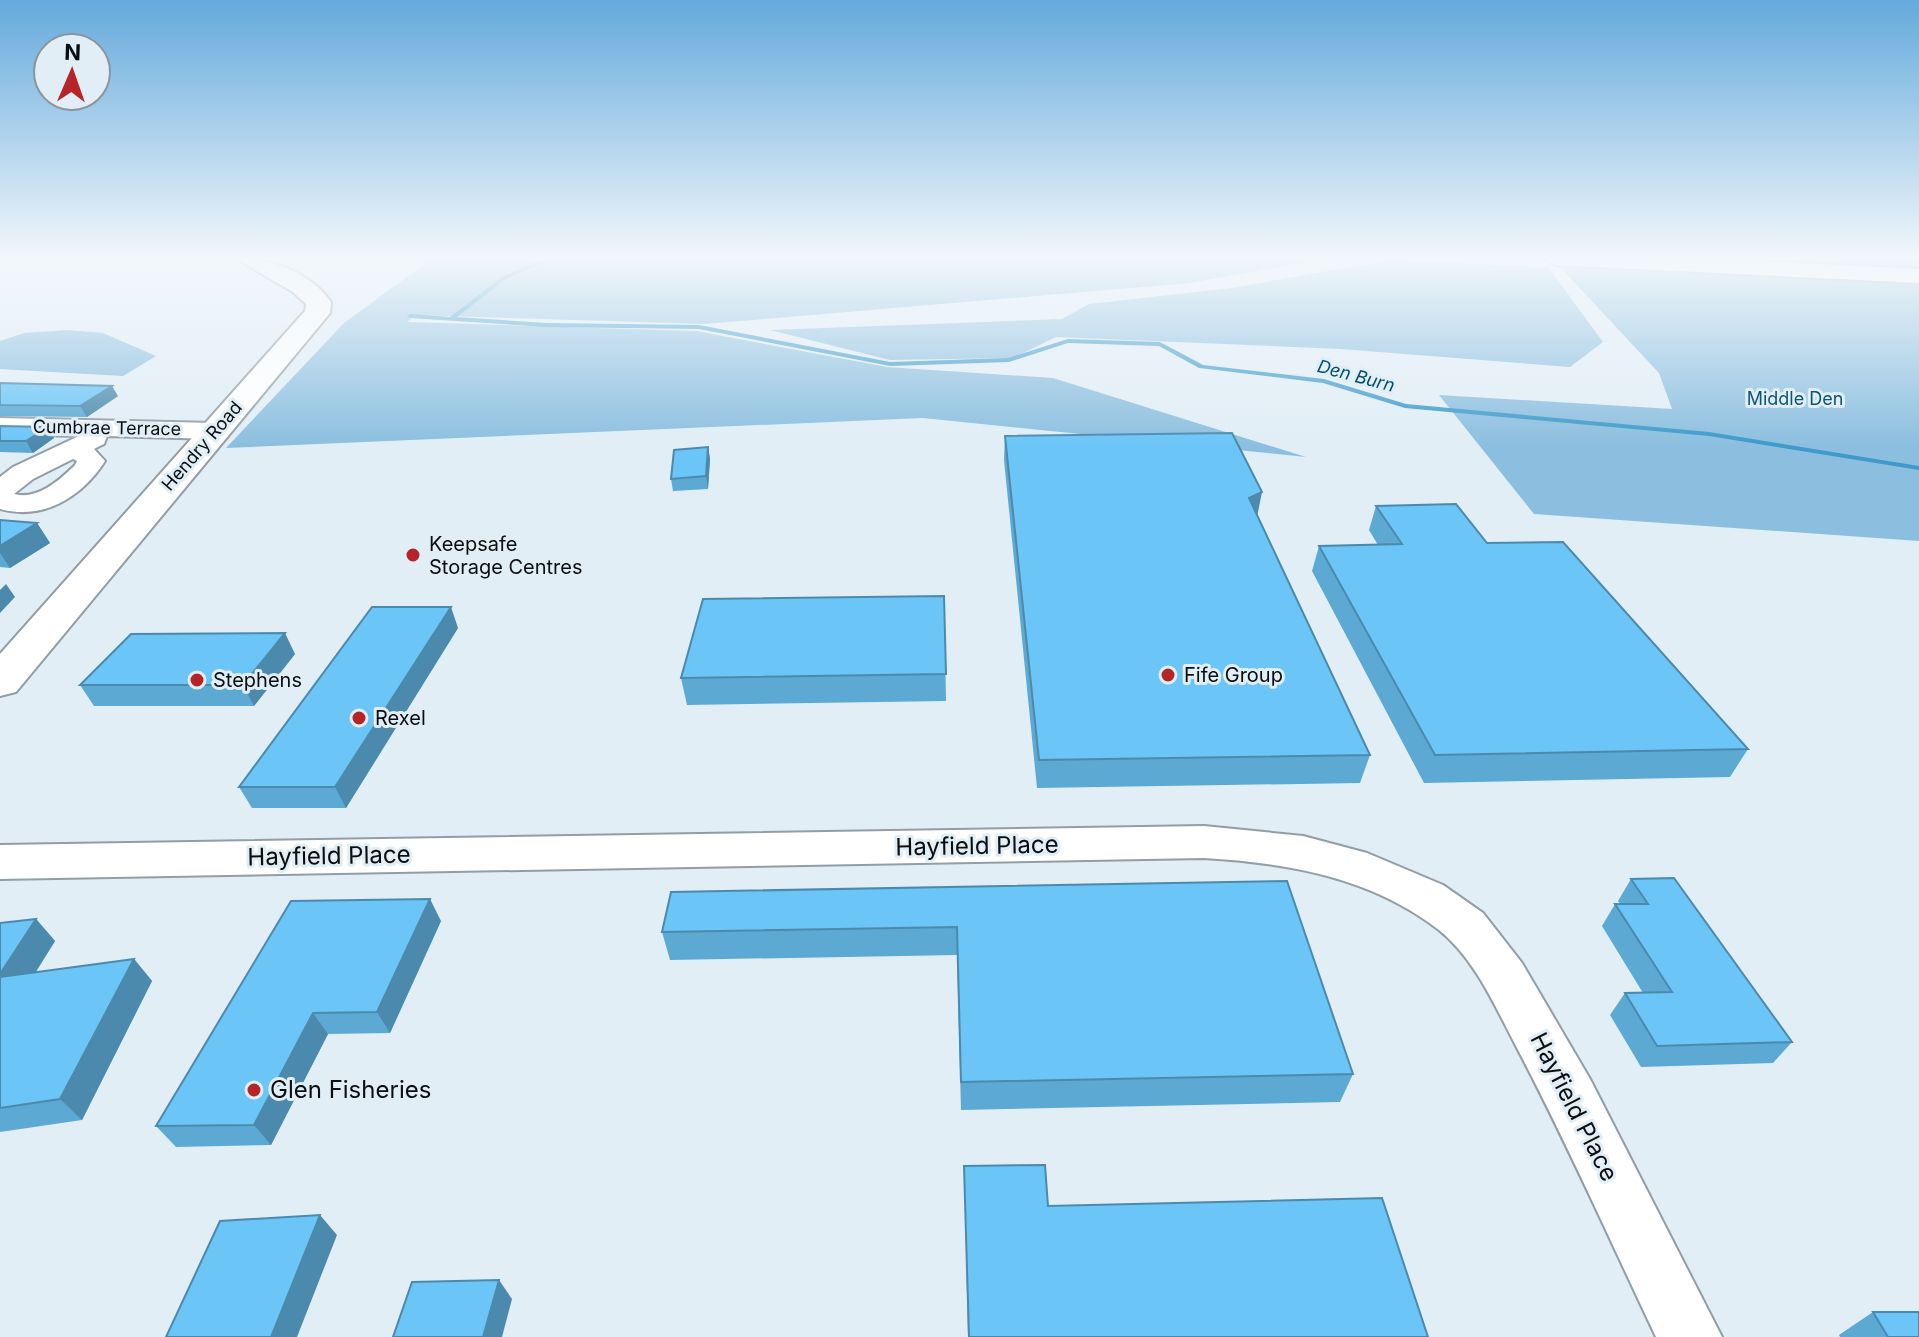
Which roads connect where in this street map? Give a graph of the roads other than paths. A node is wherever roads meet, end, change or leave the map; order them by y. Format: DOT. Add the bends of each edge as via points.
graph roads {
  1 [pos="311,320"];
  2 [pos="0,426"];
  3 [pos="110,429"];
  4 [pos="214,431"];
  5 [pos="75,451"];
  6 [pos="0,491"];
  7 [pos="0,498"];
  8 [pos="12,655"];
  9 [pos="0,682"];
  10 [pos="0,862"];
  11 [pos="1690,1337"];
  1 -- 4 [label="street, Hendry Road"];
  2 -- 3 [label="street, Cumbrae Terrace"];
  3 -- 4 [label="street, Cumbrae Terrace"];
  3 -- 5 [label="street"];
  4 -- 8 [label="street, Hendry Road"];
  5 -- 6 [label="street" via="23,473"];
  5 -- 7 [label="street" via="91,461 67,487 18,505"];
  8 -- 9 [label="street, Hendry Road"];
  10 -- 11 [label="street, Hayfield Place" via="1204,842 1265,844 1323,854 1411,887 1457,918 1491,955 1551,1059"];
}
